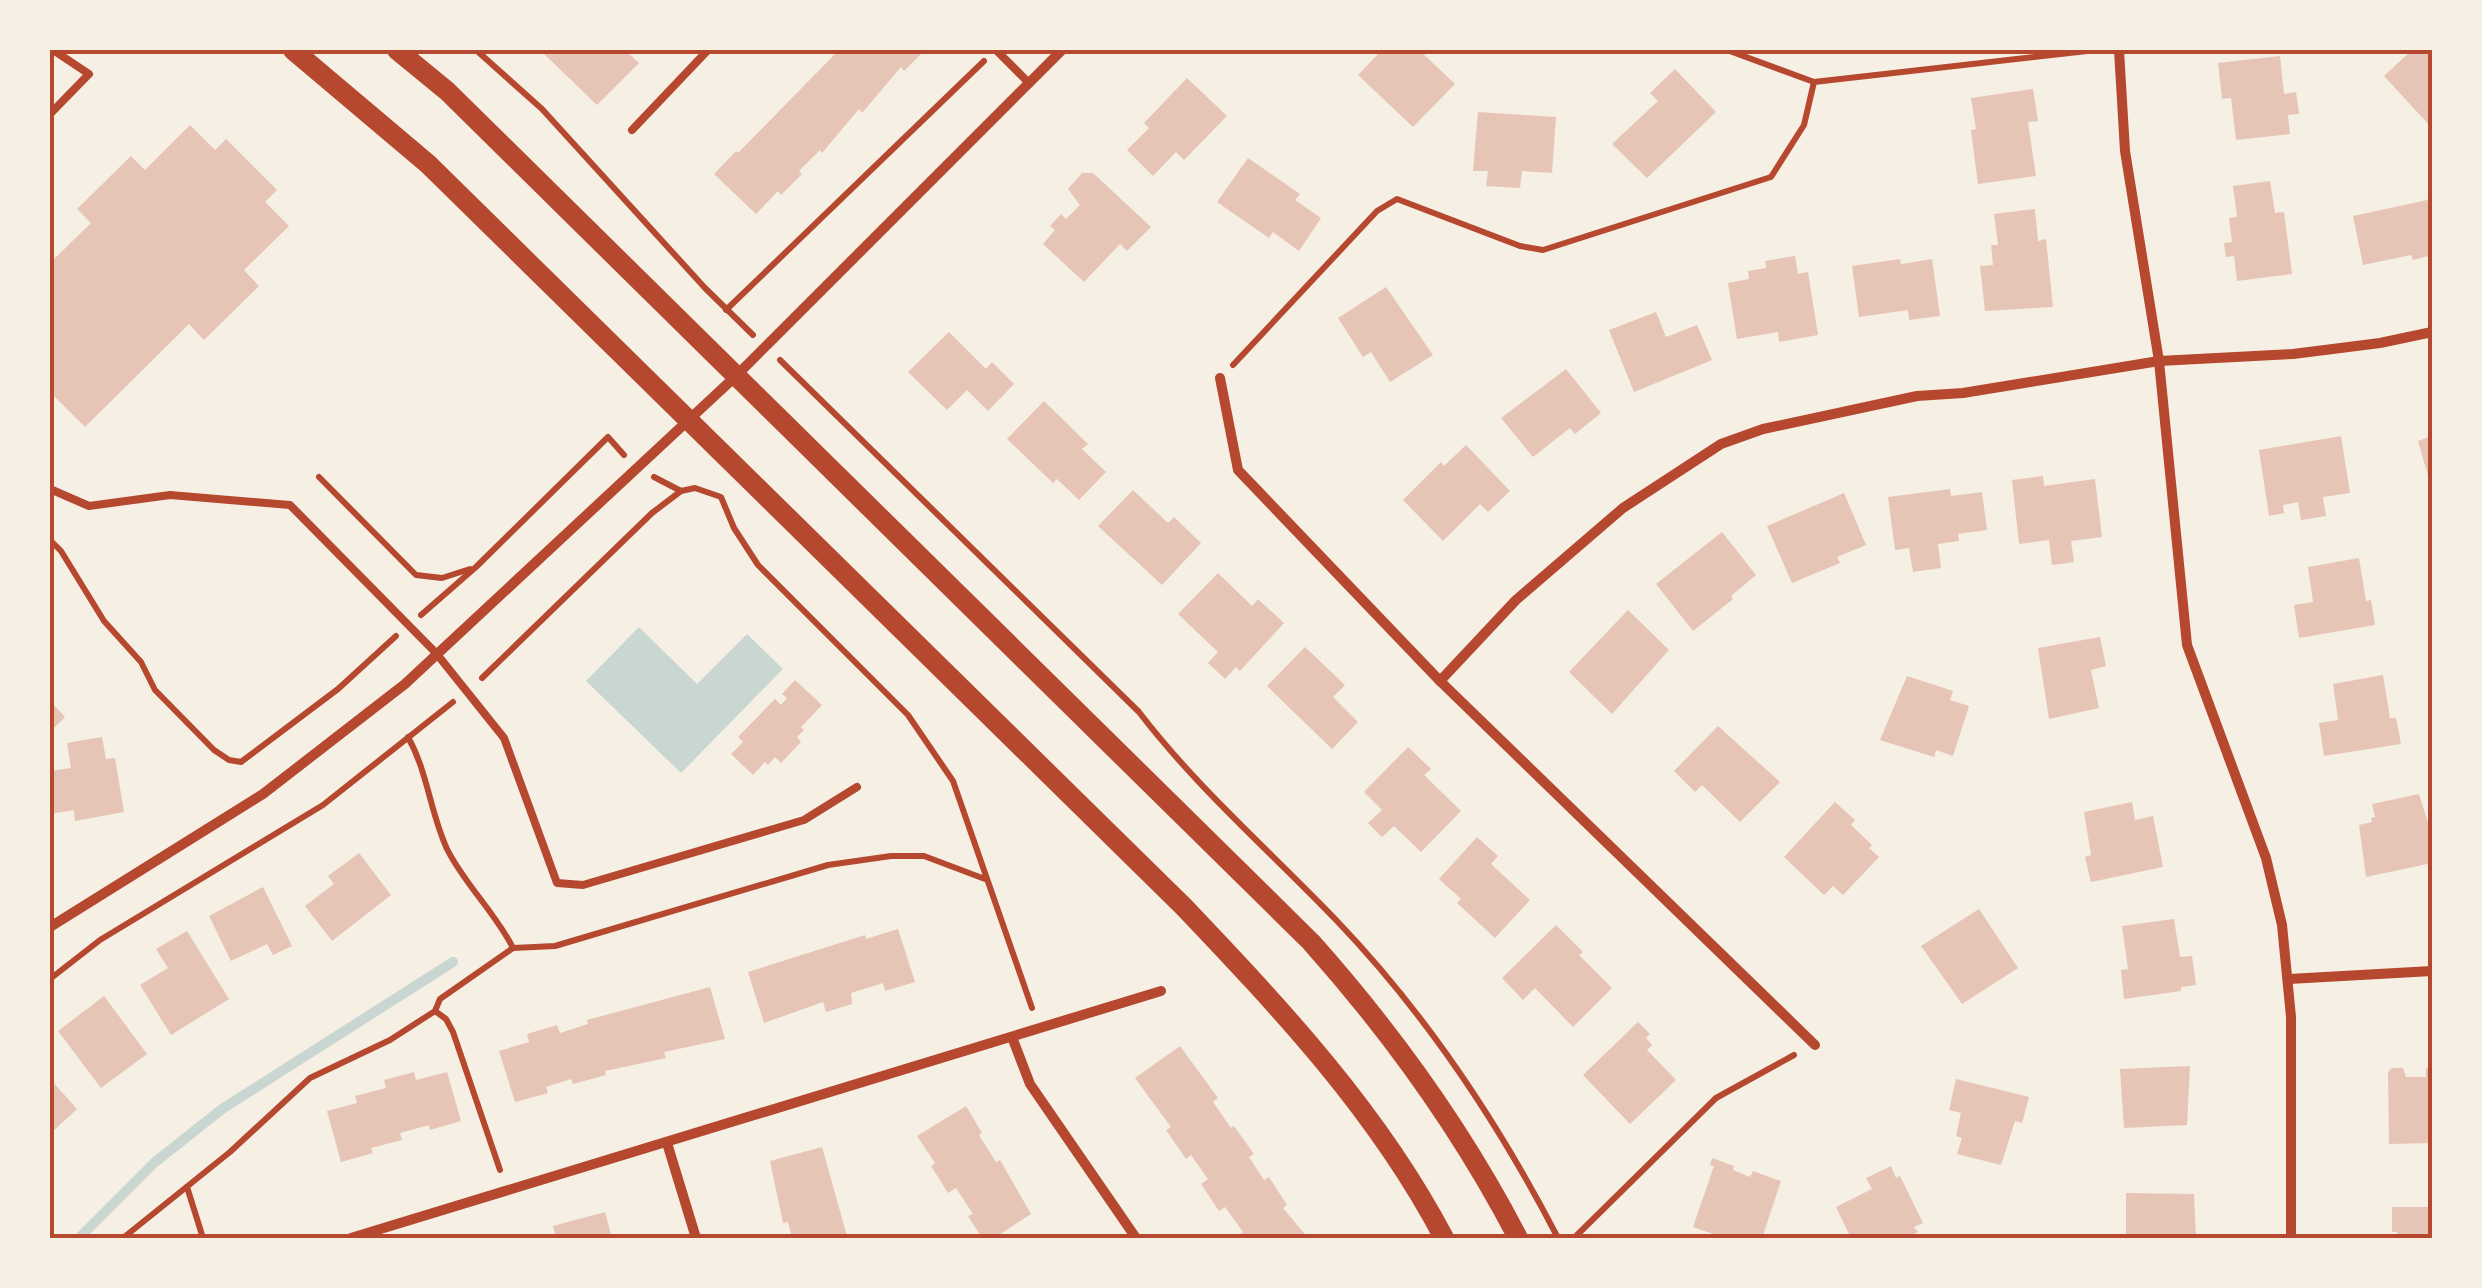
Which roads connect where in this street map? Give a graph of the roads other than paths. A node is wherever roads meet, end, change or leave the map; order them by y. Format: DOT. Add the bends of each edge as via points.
graph roads {
  1 [pos="53,50"];
  2 [pos="294,50"];
  3 [pos="396,50"];
  4 [pos="708,50"];
  5 [pos="996,50"];
  6 [pos="1062,50"];
  7 [pos="2119,50"];
  8 [pos="1030,83"];
  9 [pos="50,114"];
  10 [pos="632,130"];
  11 [pos="2432,332"];
  12 [pos="2159,361"];
  13 [pos="737,375"];
  14 [pos="1220,378"];
  15 [pos="689,421"];
  16 [pos="50,488"];
  17 [pos="436,653"];
  18 [pos="1440,681"];
  19 [pos="857,787"];
  20 [pos="50,927"];
  21 [pos="2432,971"];
  22 [pos="2288,978"];
  23 [pos="1161,990"];
  24 [pos="1012,1036"];
  25 [pos="1815,1045"];
  26 [pos="667,1144"];
  27 [pos="350,1238"];
  28 [pos="696,1238"];
  29 [pos="1136,1238"];
  30 [pos="1444,1238"];
  31 [pos="1518,1238"];
  32 [pos="2291,1238"];
  1 -- 9 [label="lane" via="90,74"];
  2 -- 15 [label="main road" via="428,164"];
  3 -- 13 [label="main road"];
  4 -- 10 [label="lane"];
  5 -- 8 [label="lane"];
  6 -- 8 [label="street"];
  7 -- 12 [label="street" via="2125,151"];
  8 -- 13 [label="street"];
  11 -- 12 [label="street" via="2292,354"];
  12 -- 18 [label="street" via="1860,406 1721,444 1573,548"];
  12 -- 22 [label="street" via="2187,645 2266,858"];
  13 -- 15 [label="street"];
  13 -- 31 [label="main road" via="1324,956 1454,1124"];
  14 -- 18 [label="street" via="1238,470"];
  15 -- 17 [label="street"];
  15 -- 30 [label="main road" via="1273,1000 1395,1154"];
  16 -- 17 [label="lane" via="89,506 170,495 290,505"];
  17 -- 19 [label="lane" via="504,738 557,883 583,885 804,820"];
  17 -- 20 [label="street" via="262,794"];
  18 -- 25 [label="street"];
  21 -- 22 [label="street"];
  22 -- 32 [label="street"];
  23 -- 24 [label="street"];
  24 -- 26 [label="street"];
  24 -- 29 [label="street" via="1030,1084"];
  26 -- 27 [label="street"];
  26 -- 28 [label="street"];
}
